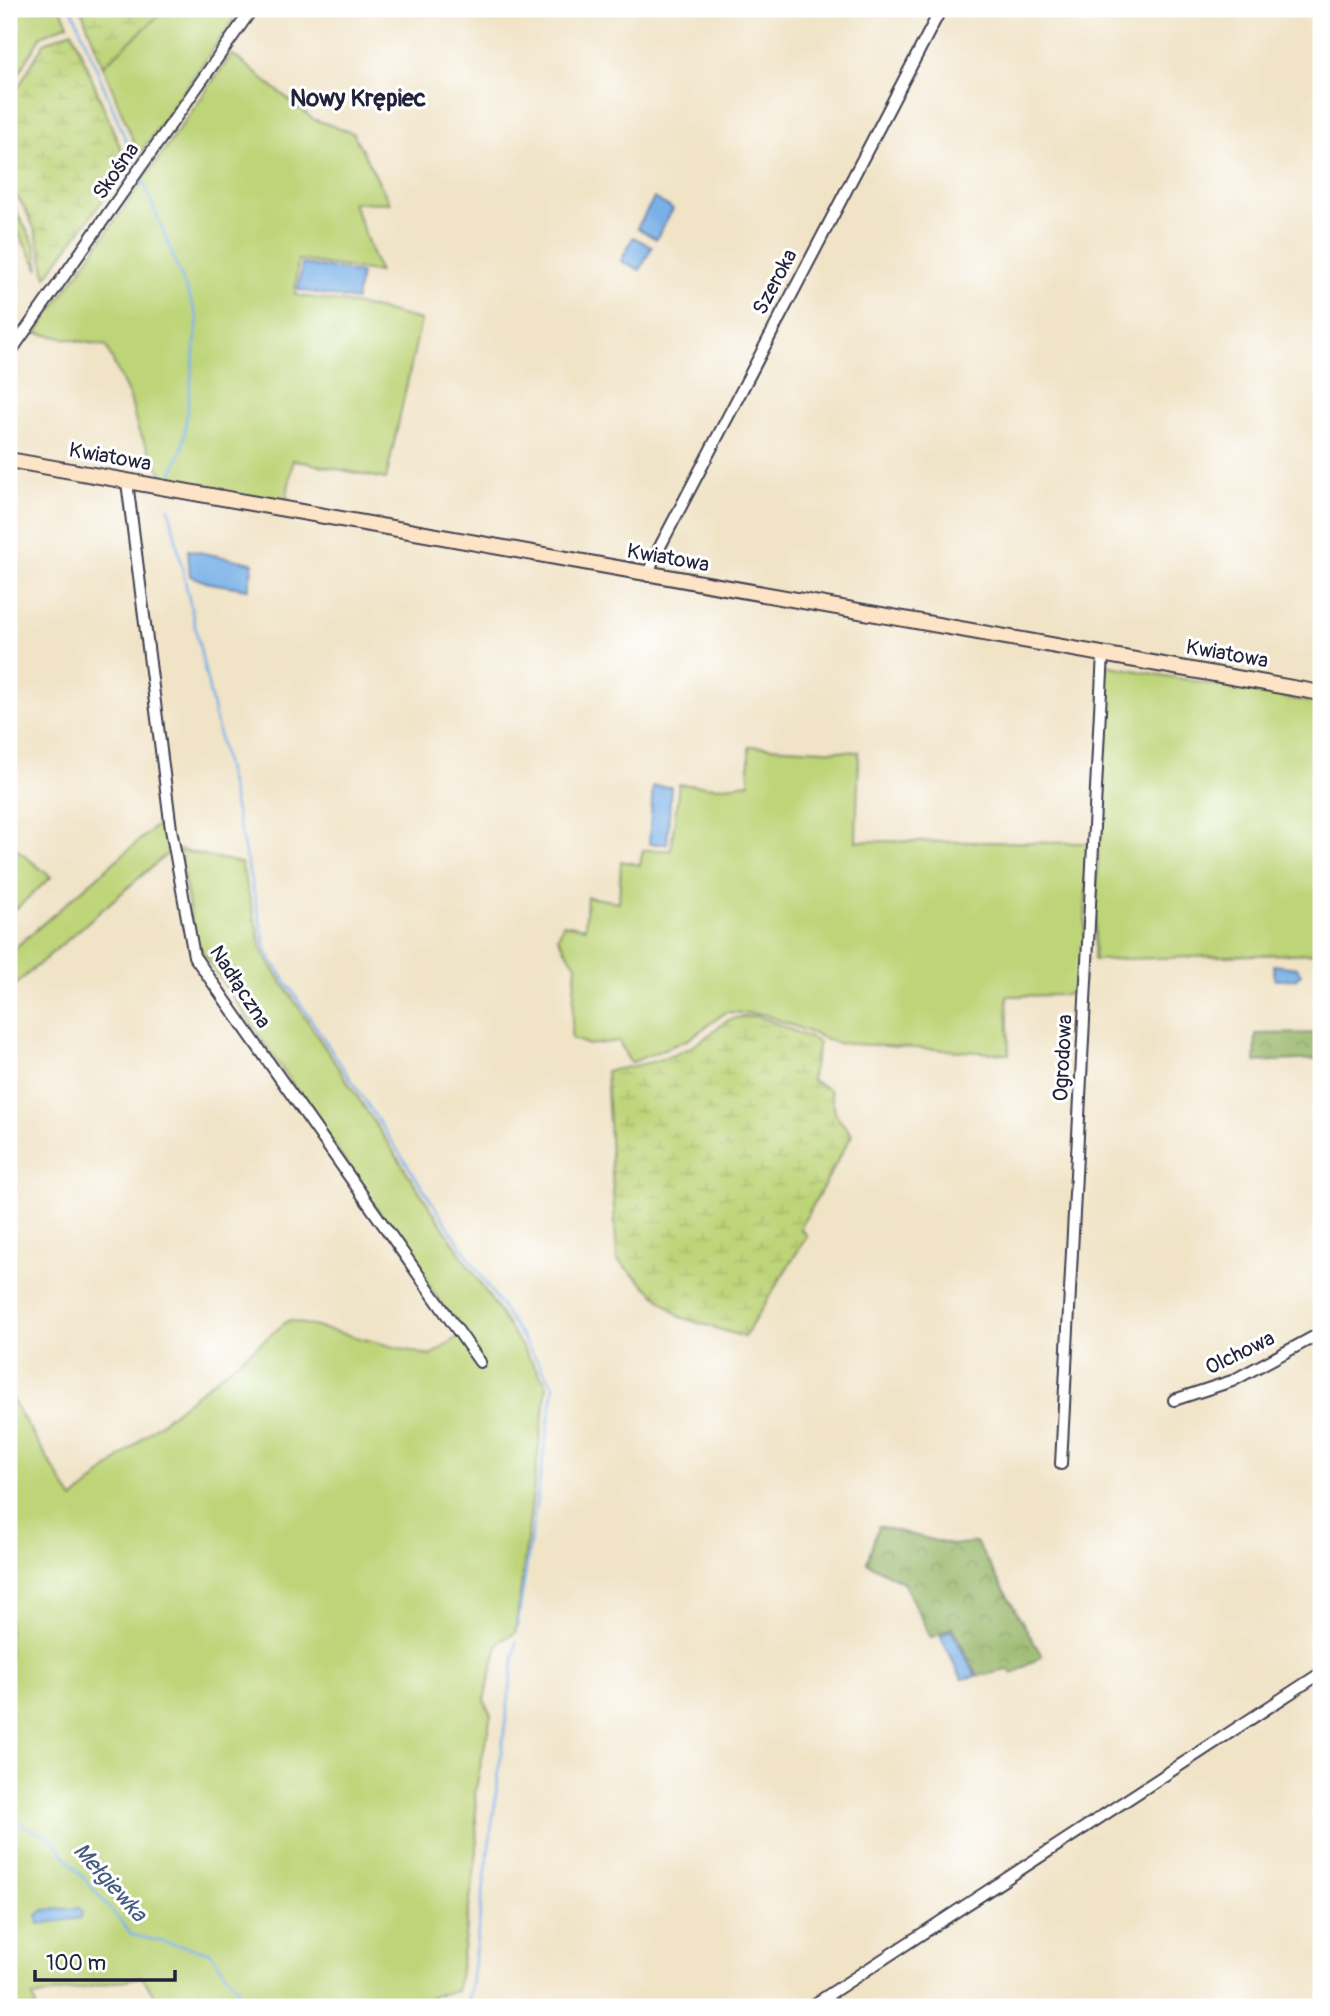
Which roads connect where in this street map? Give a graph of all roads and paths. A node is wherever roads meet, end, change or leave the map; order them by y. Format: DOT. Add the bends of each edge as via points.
graph roads {
  1 [pos="252,9"];
  2 [pos="941,9"];
  3 [pos="9,354"];
  4 [pos="9,460"];
  5 [pos="127,482"];
  6 [pos="648,576"];
  7 [pos="1102,653"];
  8 [pos="1321,693"];
  9 [pos="1321,1333"];
  10 [pos="480,1362"];
  11 [pos="1174,1401"];
  12 [pos="1061,1464"];
  13 [pos="1321,1673"];
  14 [pos="810,2007"];
  1 -- 3 [label="street, Skośna"];
  2 -- 6 [label="street, Szeroka"];
  4 -- 5 [label="street, Kwiatowa"];
  5 -- 6 [label="street, Kwiatowa"];
  5 -- 10 [label="street, Nadłączna" via="171,829 194,956"];
  6 -- 7 [label="street, Kwiatowa"];
  7 -- 8 [label="street, Kwiatowa"];
  7 -- 12 [label="street, Ogrodowa"];
  9 -- 11 [label="street, Olchowa" via="1232,1381"];
  13 -- 14 [label="street"];
}
